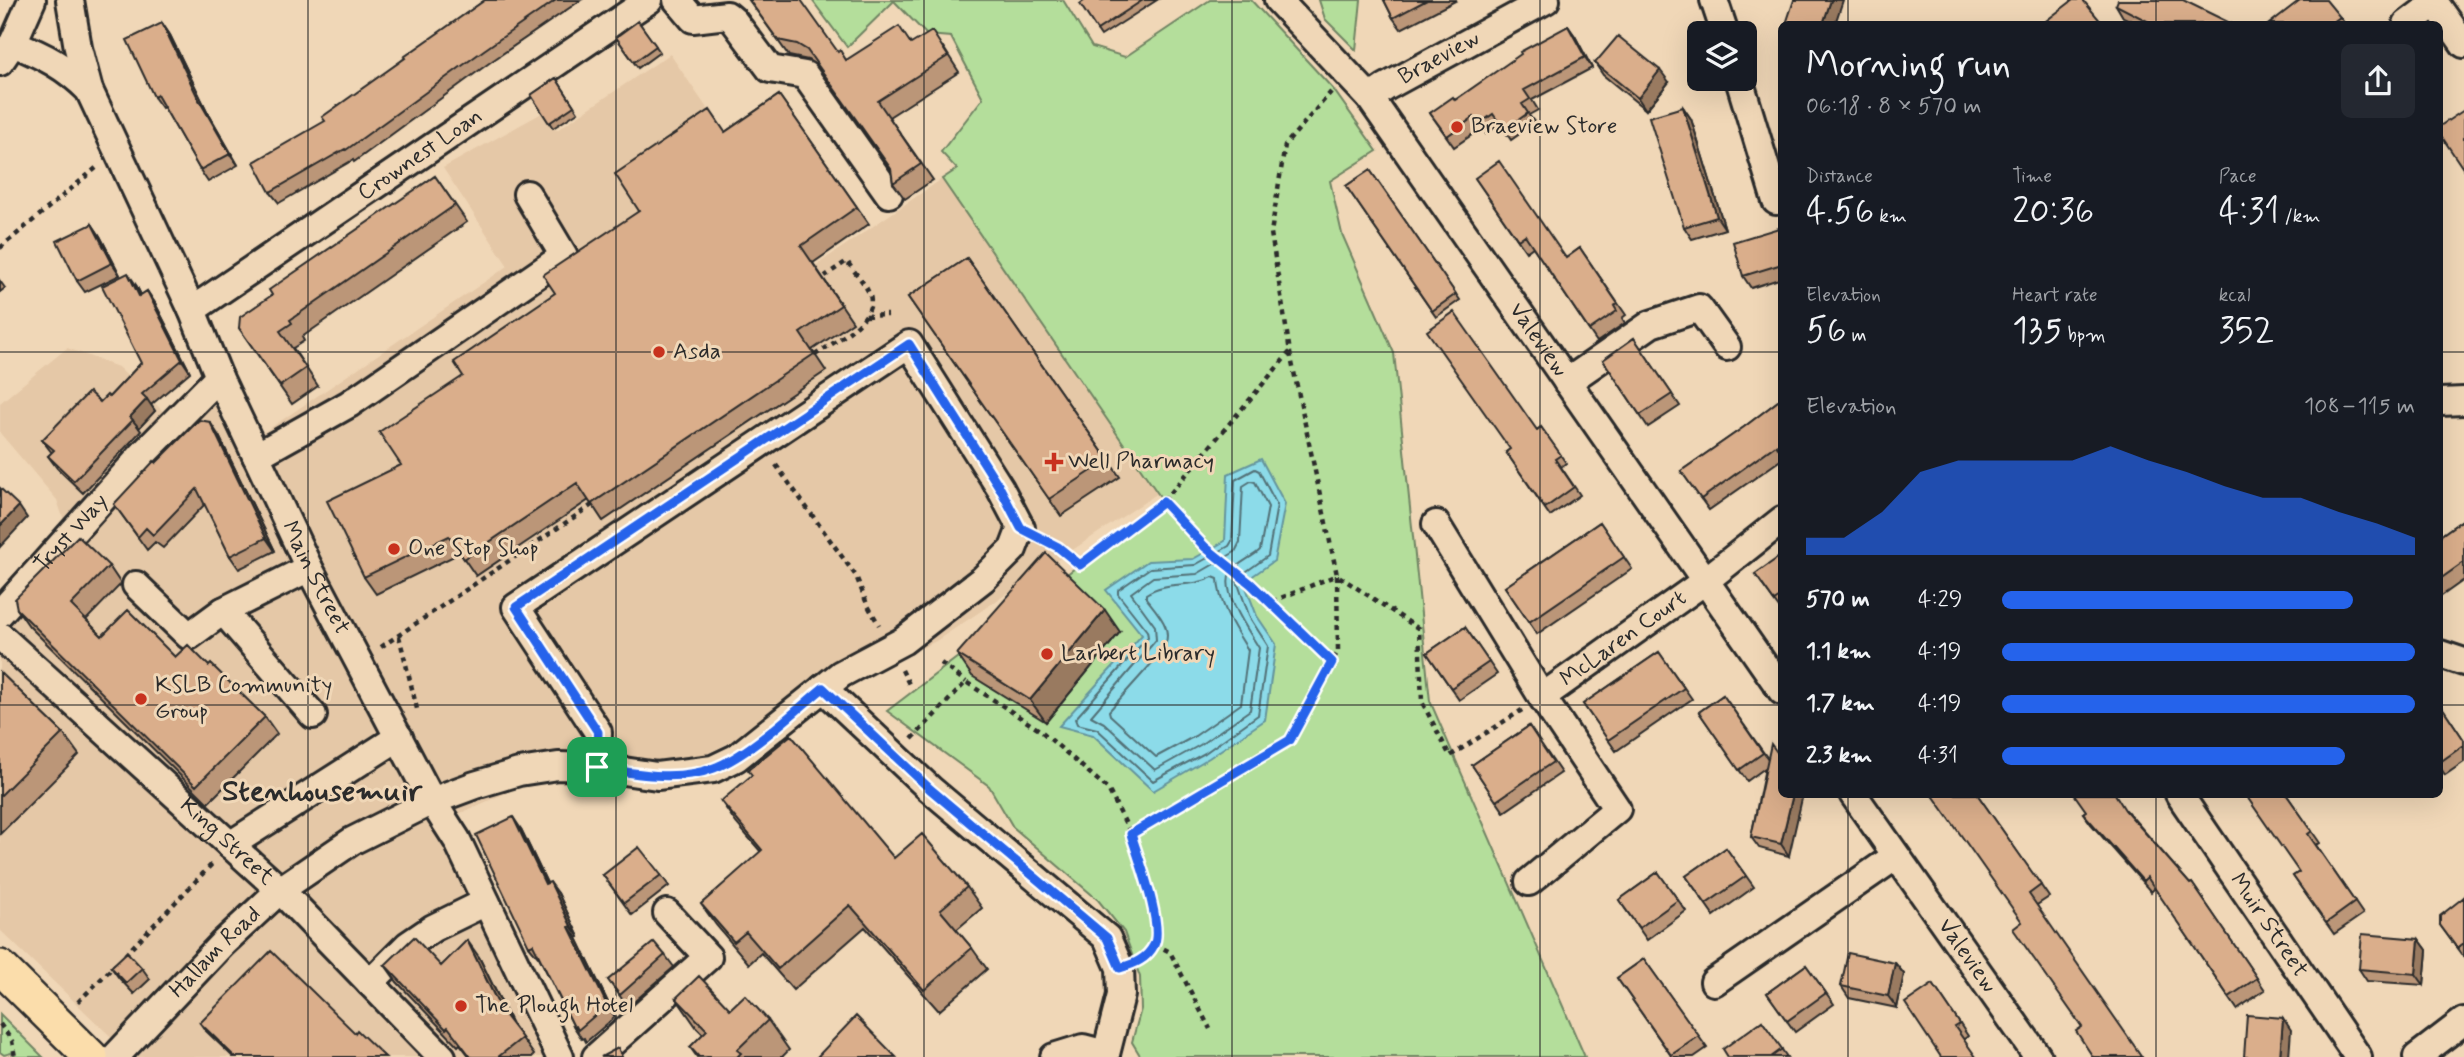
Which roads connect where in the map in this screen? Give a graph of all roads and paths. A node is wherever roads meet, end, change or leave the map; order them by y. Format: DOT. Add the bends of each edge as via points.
graph roads {
  1 [pos="32,0"];
  2 [pos="71,0"];
  3 [pos="649,0"];
  4 [pos="677,0"];
  5 [pos="1278,0"];
  6 [pos="1546,0"];
  7 [pos="1714,0"];
  8 [pos="2434,1"];
  9 [pos="1721,21"];
  10 [pos="2411,21"];
  11 [pos="2464,44"];
  12 [pos="6,53"];
  13 [pos="1350,75"];
  14 [pos="89,90"];
  15 [pos="1743,91"];
  16 [pos="1370,98"];
  17 [pos="118,150"];
  18 [pos="527,194"];
  19 [pos="889,194"];
  20 [pos="1776,201"];
  21 [pos="0,248"];
  22 [pos="825,275"];
  23 [pos="192,310"];
  24 [pos="888,315"];
  25 [pos="866,316"];
  26 [pos="1727,347"];
  27 [pos="1290,352"];
  28 [pos="815,355"];
  29 [pos="219,377"];
  30 [pos="1567,382"];
  31 [pos="2464,401"];
  32 [pos="2443,402"];
  33 [pos="761,443"];
  34 [pos="256,456"];
  35 [pos="1163,502"];
  36 [pos="592,505"];
  37 [pos="1778,523"];
  38 [pos="1436,524"];
  39 [pos="1021,528"];
  40 [pos="309,568"];
  41 [pos="1337,575"];
  42 [pos="1705,581"];
  43 [pos="136,584"];
  44 [pos="1270,602"];
  45 [pos="223,611"];
  46 [pos="0,613"];
  47 [pos="0,636"];
  48 [pos="380,647"];
  49 [pos="891,647"];
  50 [pos="2443,655"];
  51 [pos="1332,662"];
  52 [pos="2464,662"];
  53 [pos="941,663"];
  54 [pos="966,682"];
  55 [pos="1778,685"];
  56 [pos="910,687"];
  57 [pos="823,688"];
  58 [pos="1542,697"];
  59 [pos="313,715"];
  60 [pos="399,737"];
  61 [pos="894,755"];
  62 [pos="597,767"];
  63 [pos="1856,798"];
  64 [pos="2182,798"];
  65 [pos="432,801"];
  66 [pos="1131,834"];
  67 [pos="230,845"];
  68 [pos="1896,856"];
  69 [pos="1530,882"];
  70 [pos="280,890"];
  71 [pos="486,902"];
  72 [pos="667,913"];
  73 [pos="1155,944"];
  74 [pos="0,967"];
  75 [pos="1120,968"];
  76 [pos="1714,982"];
  77 [pos="370,983"];
  78 [pos="2464,1021"];
  79 [pos="57,1023"];
  80 [pos="0,1024"];
  81 [pos="1210,1029"];
  82 [pos="1107,1055"];
  83 [pos="15,1057"];
  84 [pos="91,1057"];
  85 [pos="115,1057"];
  86 [pos="442,1057"];
  87 [pos="560,1057"];
  88 [pos="596,1057"];
  89 [pos="1054,1057"];
  90 [pos="2038,1057"];
  91 [pos="2358,1057"];
  92 [pos="2417,1057"];
  1 -- 12 [label="street, Main Street"];
  2 -- 14 [label="street, Main Street"];
  3 -- 23 [label="street, Crownest Loan"];
  4 -- 19 [label="street" via="693,19 727,15 770,69 805,75"];
  5 -- 13 [label="street, Valeview"];
  6 -- 16 [label="street, Braeview"];
  7 -- 9 [label="street"];
  8 -- 10 [label="street"];
  8 -- 11 [label="street"];
  12 -- 14 [label="street, Main Street" via="57,62"];
  13 -- 16 [label="street, Valeview"];
  13 -- 27 [label="path" via="1285,145 1271,233"];
  14 -- 17 [label="street, Main Street"];
  15 -- 20 [label="street"];
  16 -- 30 [label="street, Valeview"];
  17 -- 21 [label="path"];
  17 -- 23 [label="street, Main Street"];
  18 -- 34 [label="street" via="564,256 349,404"];
  22 -- 25 [label="path" via="847,261 871,296"];
  23 -- 29 [label="street, Main Street"];
  24 -- 25 [label="path"];
  25 -- 28 [label="path"];
  26 -- 30 [label="street" via="1699,308 1651,324"];
  27 -- 35 [label="path"];
  27 -- 41 [label="path"];
  29 -- 34 [label="street, Main Street"];
  29 -- 46 [label="street, Tryst Way"];
  30 -- 42 [label="street, Valeview"];
  31 -- 32 [label="street"];
  33 -- 39 [label="street" via="909,344"];
  33 -- 49 [label="path" via="856,576"];
  33 -- 62 [label="street" via="516,607 598,732"];
  34 -- 40 [label="street, Main Street"];
  35 -- 39 [label="path" via="1080,565 1058,547"];
  35 -- 44 [label="path" via="1205,547"];
  36 -- 48 [label="path"];
  37 -- 42 [label="street, McLaren Court"];
  38 -- 58 [label="street"];
  39 -- 49 [label="street, Hallam Road" via="1013,549 983,579"];
  40 -- 45 [label="street"];
  40 -- 60 [label="street, Main Street"];
  41 -- 44 [label="path"];
  41 -- 51 [label="path" via="1338,651"];
  41 -- 58 [label="path" via="1419,629 1422,702 1450,756"];
  42 -- 55 [label="street, Valeview"];
  42 -- 58 [label="street, McLaren Court"];
  43 -- 45 [label="street" via="189,636"];
  44 -- 51 [label="path"];
  45 -- 59 [label="street"];
  47 -- 67 [label="street, King Street"];
  49 -- 56 [label="path"];
  49 -- 57 [label="street, Hallam Road"];
  50 -- 52 [label="street"];
  51 -- 66 [label="path" via="1290,740"];
  53 -- 54 [label="path"];
  54 -- 61 [label="path"];
  54 -- 66 [label="path" via="1041,731 1108,789"];
  57 -- 61 [label="street"];
  57 -- 62 [label="street, Hallam Road" via="736,758 713,769 657,776"];
  58 -- 69 [label="street" via="1617,809"];
  60 -- 65 [label="street, Main Street"];
  60 -- 67 [label="street"];
  61 -- 75 [label="street" via="1107,938"];
  62 -- 65 [label="street, Hallam Road" via="519,772"];
  63 -- 68 [label="street, Valeview"];
  64 -- 91 [label="street, Muir Street"];
  65 -- 70 [label="street, Hallam Road" via="352,841"];
  65 -- 71 [label="street, Main Street" via="457,840"];
  66 -- 73 [label="path" via="1158,925"];
  67 -- 70 [label="street, King Street"];
  67 -- 79 [label="path"];
  68 -- 76 [label="street"];
  68 -- 90 [label="street, Valeview"];
  70 -- 77 [label="street, King Street"];
  70 -- 85 [label="street, Hallam Road"];
  71 -- 77 [label="street" via="408,945"];
  71 -- 87 [label="street, Main Street"];
  72 -- 88 [label="street" via="708,957"];
  73 -- 75 [label="path" via="1139,962"];
  73 -- 81 [label="path" via="1170,952"];
  74 -- 79 [label="main road"];
  75 -- 82 [label="street" via="1121,995"];
  77 -- 86 [label="street, King Street"];
  78 -- 92 [label="street"];
  79 -- 84 [label="main road"];
  80 -- 83 [label="path" via="12,1041"];
  82 -- 89 [label="street" via="1083,1048"];
}
